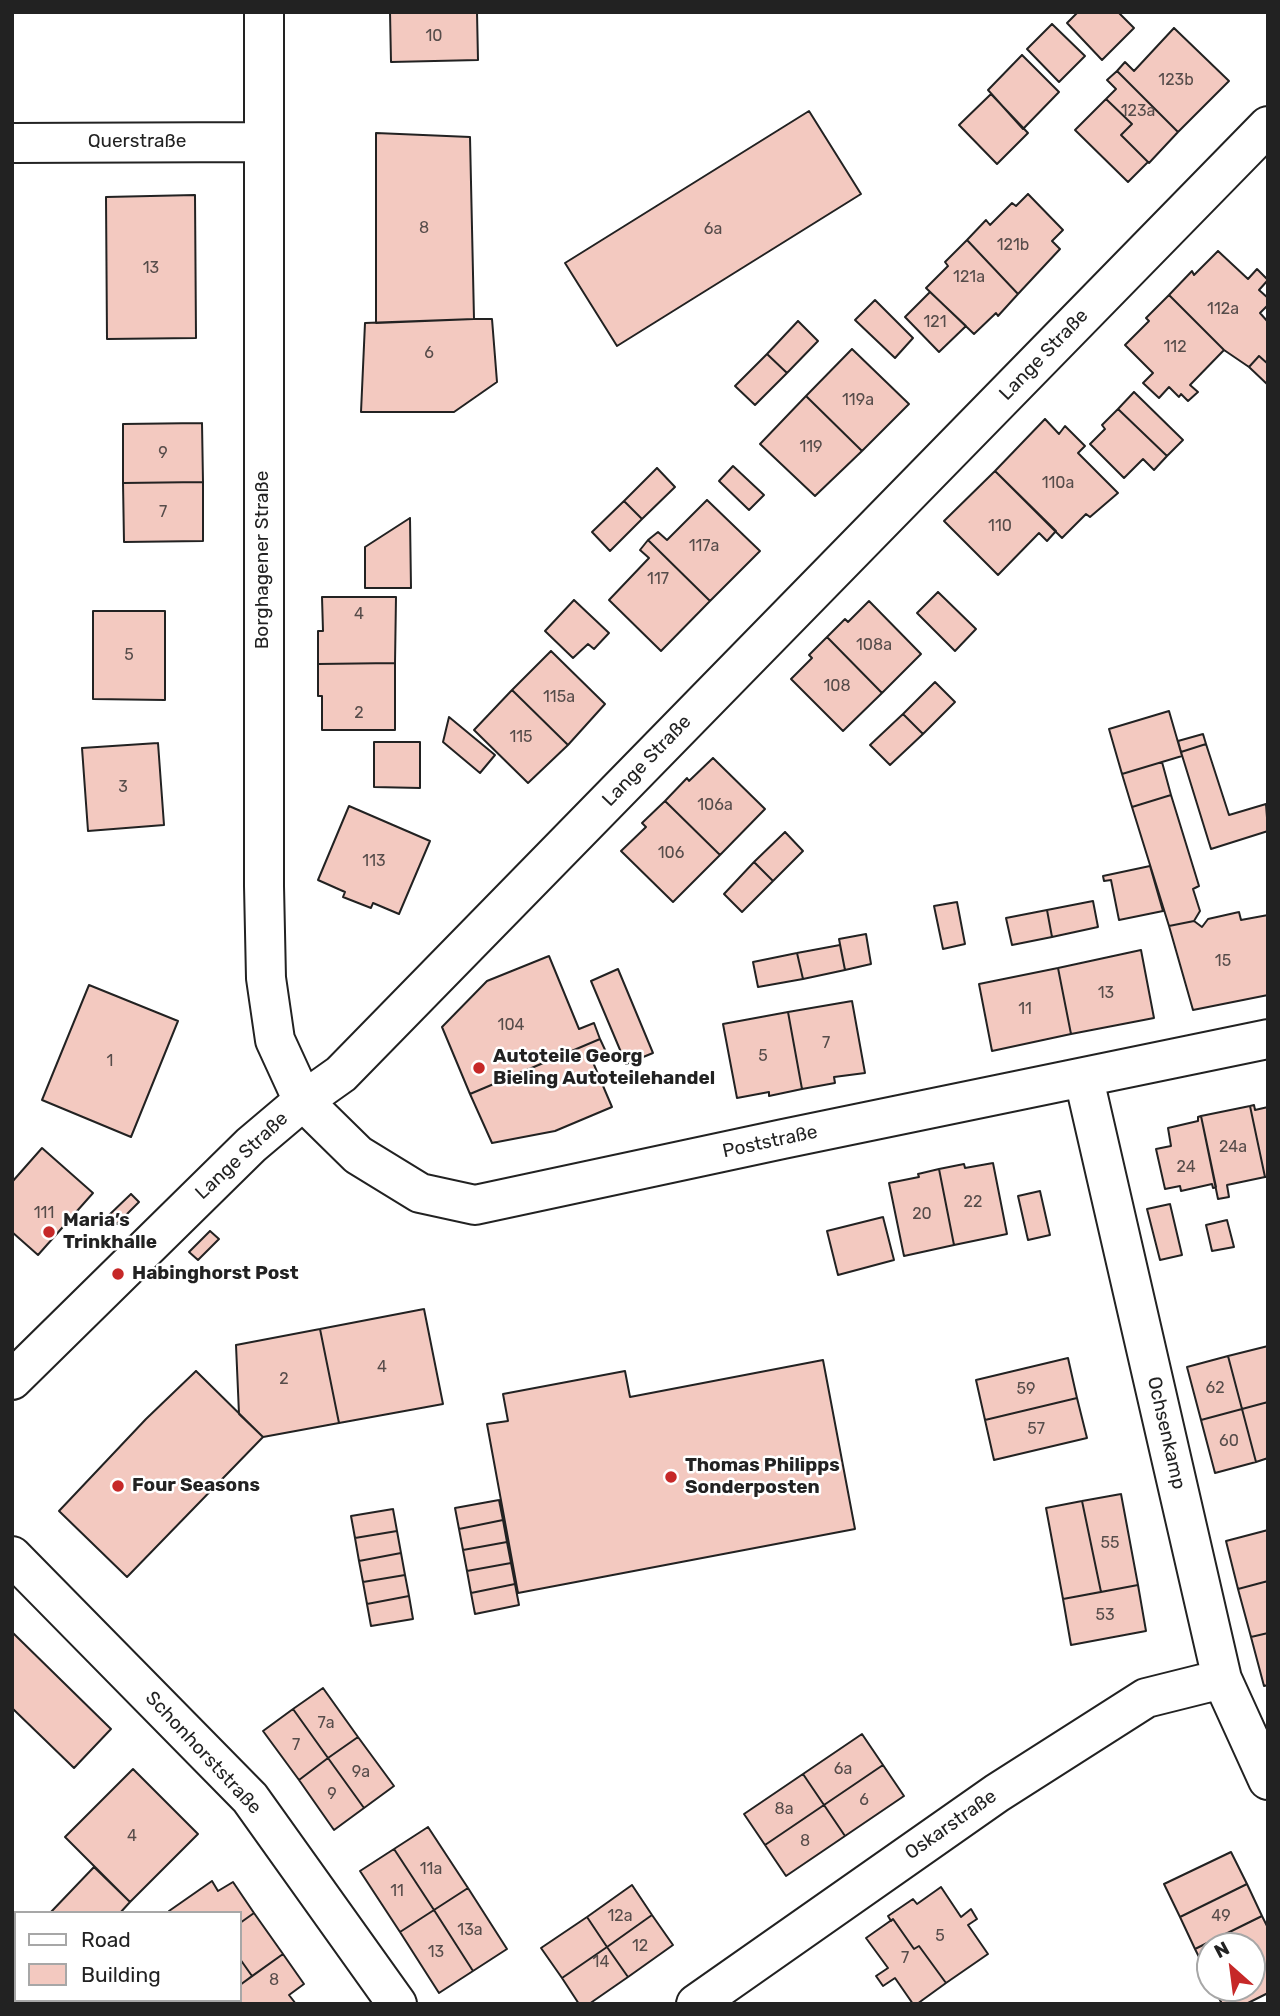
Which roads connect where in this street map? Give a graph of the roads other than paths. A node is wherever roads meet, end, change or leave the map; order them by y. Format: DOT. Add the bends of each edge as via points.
graph roads {
  1 [pos="264,12"];
  2 [pos="1268,126"];
  3 [pos="262,142"];
  4 [pos="12,143"];
  5 [pos="1268,1040"];
  6 [pos="1084,1079"];
  7 [pos="303,1101"];
  8 [pos="12,1380"];
  9 [pos="12,1556"];
  10 [pos="1222,1679"];
  11 [pos="1268,1780"];
  12 [pos="397,2004"];
  13 [pos="696,2004"];
  1 -- 3 [label="street, Borghagener Straße"];
  2 -- 7 [label="street, Lange Straße" via="367,1048"];
  3 -- 4 [label="street, Querstraße"];
  3 -- 7 [label="street, Borghagener Straße" via="266,978 275,1040"];
  5 -- 6 [label="street, Poststraße"];
  6 -- 7 [label="street, Poststraße" via="475,1205 420,1193 358,1155"];
  6 -- 10 [label="street, Ochsenkamp"];
  7 -- 8 [label="street, Lange Straße" via="216,1178"];
  9 -- 12 [label="street, Schonhorststraße" via="250,1798"];
  10 -- 11 [label="street, Ochsenkamp"];
  10 -- 13 [label="street, Oskarstraße" via="1146,1698 997,1793"];
}
